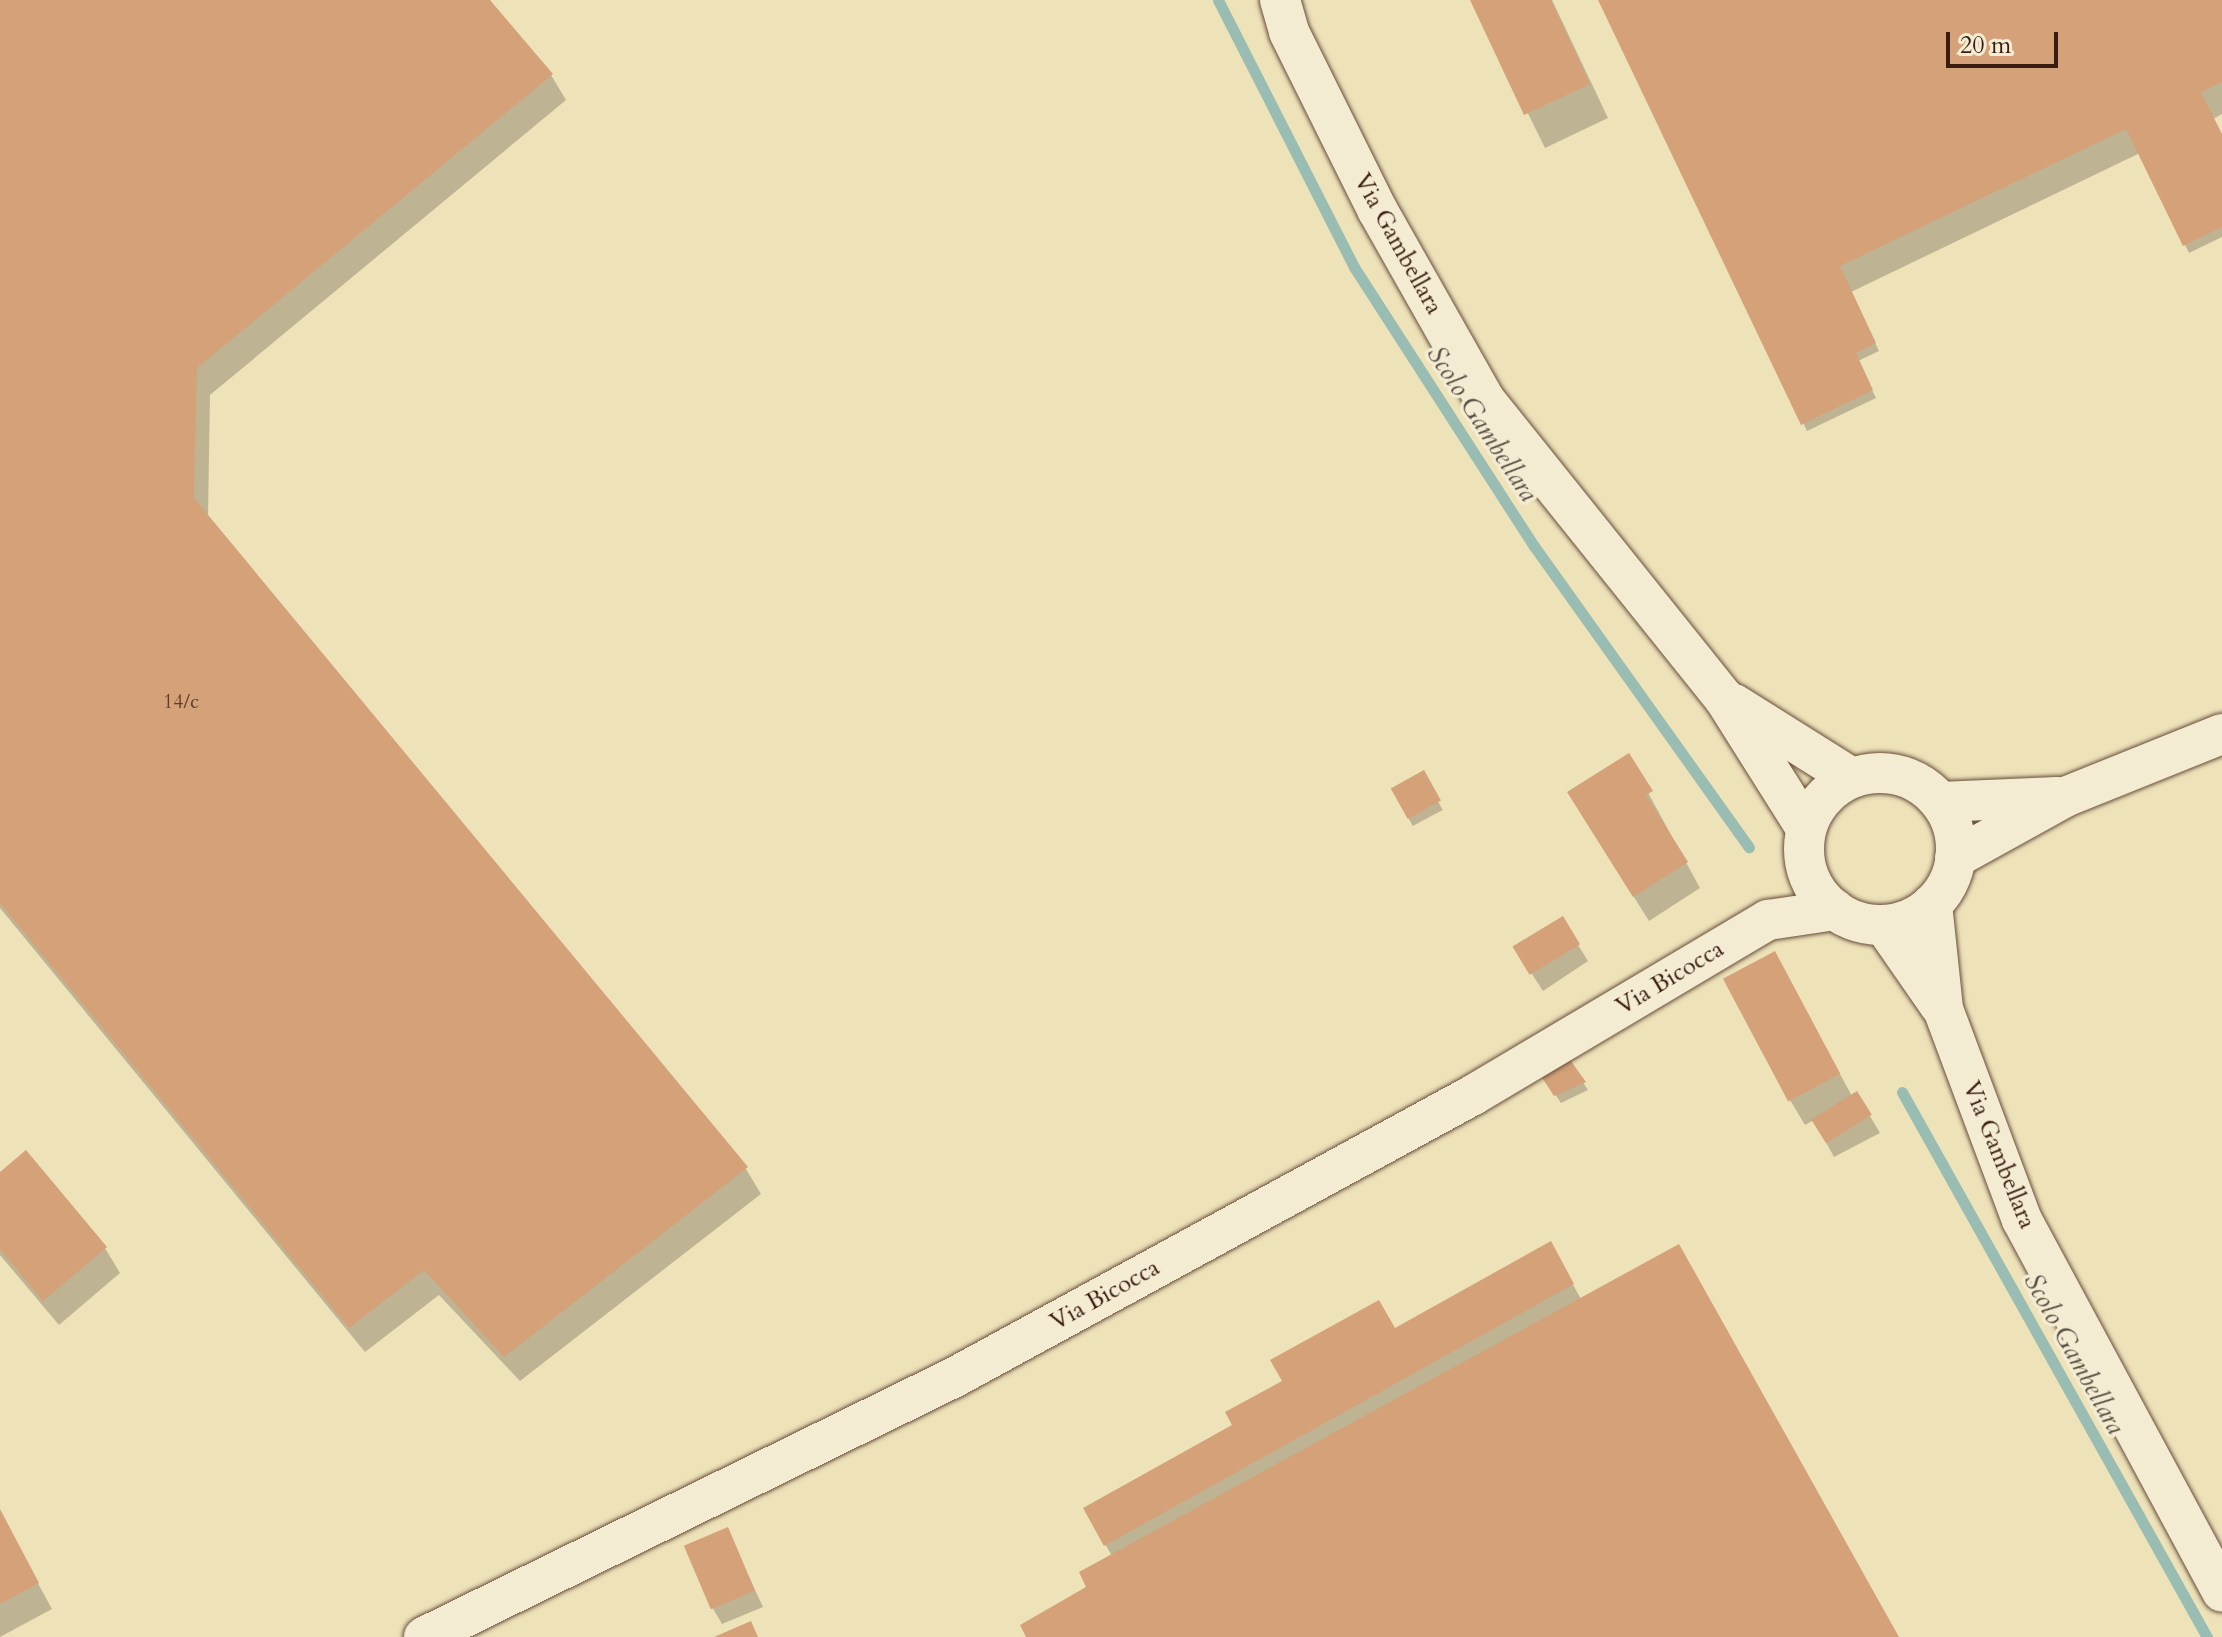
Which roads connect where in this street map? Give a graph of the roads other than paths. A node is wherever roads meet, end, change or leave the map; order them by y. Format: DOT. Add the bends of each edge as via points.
graph roads {
  1 [pos="1280,0"];
  2 [pos="1724,698"];
  3 [pos="2222,734"];
  4 [pos="1852,778"];
  5 [pos="2065,797"];
  6 [pos="1940,802"];
  7 [pos="1806,845"];
  8 [pos="1955,858"];
  9 [pos="1932,904"];
  10 [pos="1835,910"];
  11 [pos="1768,920"];
  12 [pos="1884,925"];
  13 [pos="1943,1009"];
  14 [pos="2222,1592"];
  15 [pos="424,1637"];
  1 -- 2 [label="street, Via Gambellara" via="1289,32 1378,211 1485,400"];
  2 -- 4 [label="street, Via Gambellara"];
  2 -- 7 [label="street, Via Gambellara"];
  3 -- 5 [label="street"];
  4 -- 6 [label="street" via="1876,772 1900,775"];
  4 -- 7 [label="street" via="1816,807"];
  5 -- 6 [label="street"];
  5 -- 8 [label="street"];
  6 -- 8 [label="street" via="1953,829"];
  7 -- 10 [label="street" via="1815,889"];
  7 -- 11 [label="street, Via Bicocca"];
  8 -- 9 [label="street" via="1951,876"];
  9 -- 12 [label="street" via="1917,915"];
  9 -- 13 [label="street, Via Gambellara"];
  10 -- 11 [label="street, Via Bicocca"];
  10 -- 12 [label="street"];
  11 -- 15 [label="street, Via Bicocca" via="1473,1095 955,1377"];
  12 -- 13 [label="street, Via Gambellara"];
  13 -- 14 [label="street, Via Gambellara" via="2022,1220"];
}
